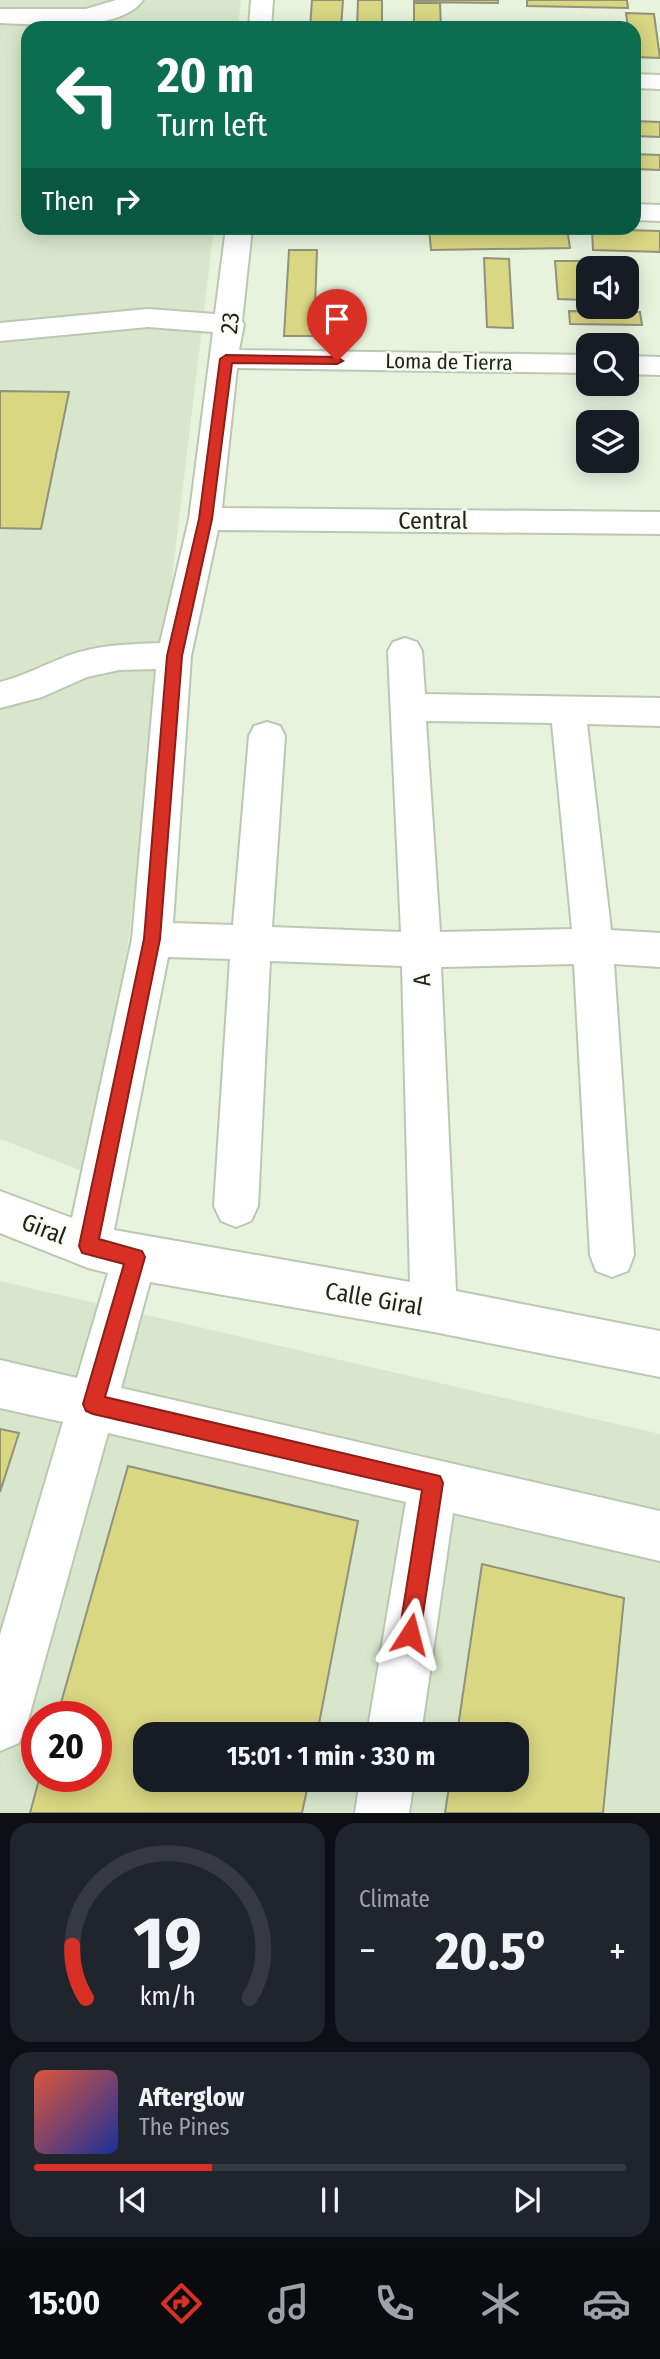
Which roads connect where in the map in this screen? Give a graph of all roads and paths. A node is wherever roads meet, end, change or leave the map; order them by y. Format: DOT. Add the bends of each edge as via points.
graph roads {
  1 [pos="132,0"];
  2 [pos="262,0"];
  3 [pos="0,16"];
  4 [pos="260,21"];
  5 [pos="641,81"];
  6 [pos="660,82"];
  7 [pos="641,212"];
  8 [pos="660,212"];
  9 [pos="238,235"];
  10 [pos="230,324"];
  11 [pos="0,332"];
  12 [pos="226,359"];
  13 [pos="576,365"];
  14 [pos="639,365"];
  15 [pos="660,366"];
  16 [pos="205,519"];
  17 [pos="660,523"];
  18 [pos="405,651"];
  19 [pos="174,656"];
  20 [pos="0,695"];
  21 [pos="408,707"];
  22 [pos="568,709"];
  23 [pos="660,712"];
  24 [pos="267,736"];
  25 [pos="152,939"];
  26 [pos="251,943"];
  27 [pos="593,946"];
  28 [pos="421,950"];
  29 [pos="660,950"];
  30 [pos="236,1206"];
  31 [pos="0,1212"];
  32 [pos="88,1246"];
  33 [pos="612,1255"];
  34 [pos="135,1257"];
  35 [pos="434,1309"];
  36 [pos="660,1354"];
  37 [pos="0,1384"];
  38 [pos="93,1404"];
  39 [pos="433,1483"];
  40 [pos="660,1536"];
  41 [pos="396,1722"];
  42 [pos="0,1724"];
  43 [pos="385,1792"];
  44 [pos="382,1813"];
  1 -- 3 [label="street" via="99,16"];
  2 -- 4 [label="street"];
  5 -- 6 [label="street"];
  7 -- 8 [label="street"];
  9 -- 10 [label="street, 23"];
  10 -- 11 [label="street" via="148,318"];
  10 -- 12 [label="street, 23"];
  12 -- 13 [label="street, Loma de Tierra"];
  12 -- 16 [label="street, 23"];
  14 -- 15 [label="street"];
  16 -- 17 [label="street, Central"];
  16 -- 19 [label="street, 23"];
  18 -- 21 [label="street, A"];
  19 -- 20 [label="street" via="119,657 80,665 30,688"];
  19 -- 25 [label="street, 23"];
  21 -- 22 [label="street"];
  21 -- 28 [label="street, A"];
  22 -- 23 [label="street"];
  22 -- 27 [label="street"];
  24 -- 26 [label="street"];
  25 -- 26 [label="street"];
  25 -- 32 [label="street, 23"];
  26 -- 28 [label="street"];
  26 -- 30 [label="street"];
  27 -- 28 [label="street"];
  27 -- 29 [label="street"];
  27 -- 33 [label="street"];
  28 -- 35 [label="street, A"];
  31 -- 32 [label="street, Giral"];
  32 -- 34 [label="street, Calle Giral"];
  34 -- 35 [label="street, Calle Giral"];
  34 -- 38 [label="street"];
  35 -- 36 [label="street, Calle Giral"];
  37 -- 38 [label="street"];
  38 -- 39 [label="street"];
  38 -- 42 [label="street"];
  39 -- 40 [label="street"];
  39 -- 41 [label="street"];
  43 -- 44 [label="street"];
}
